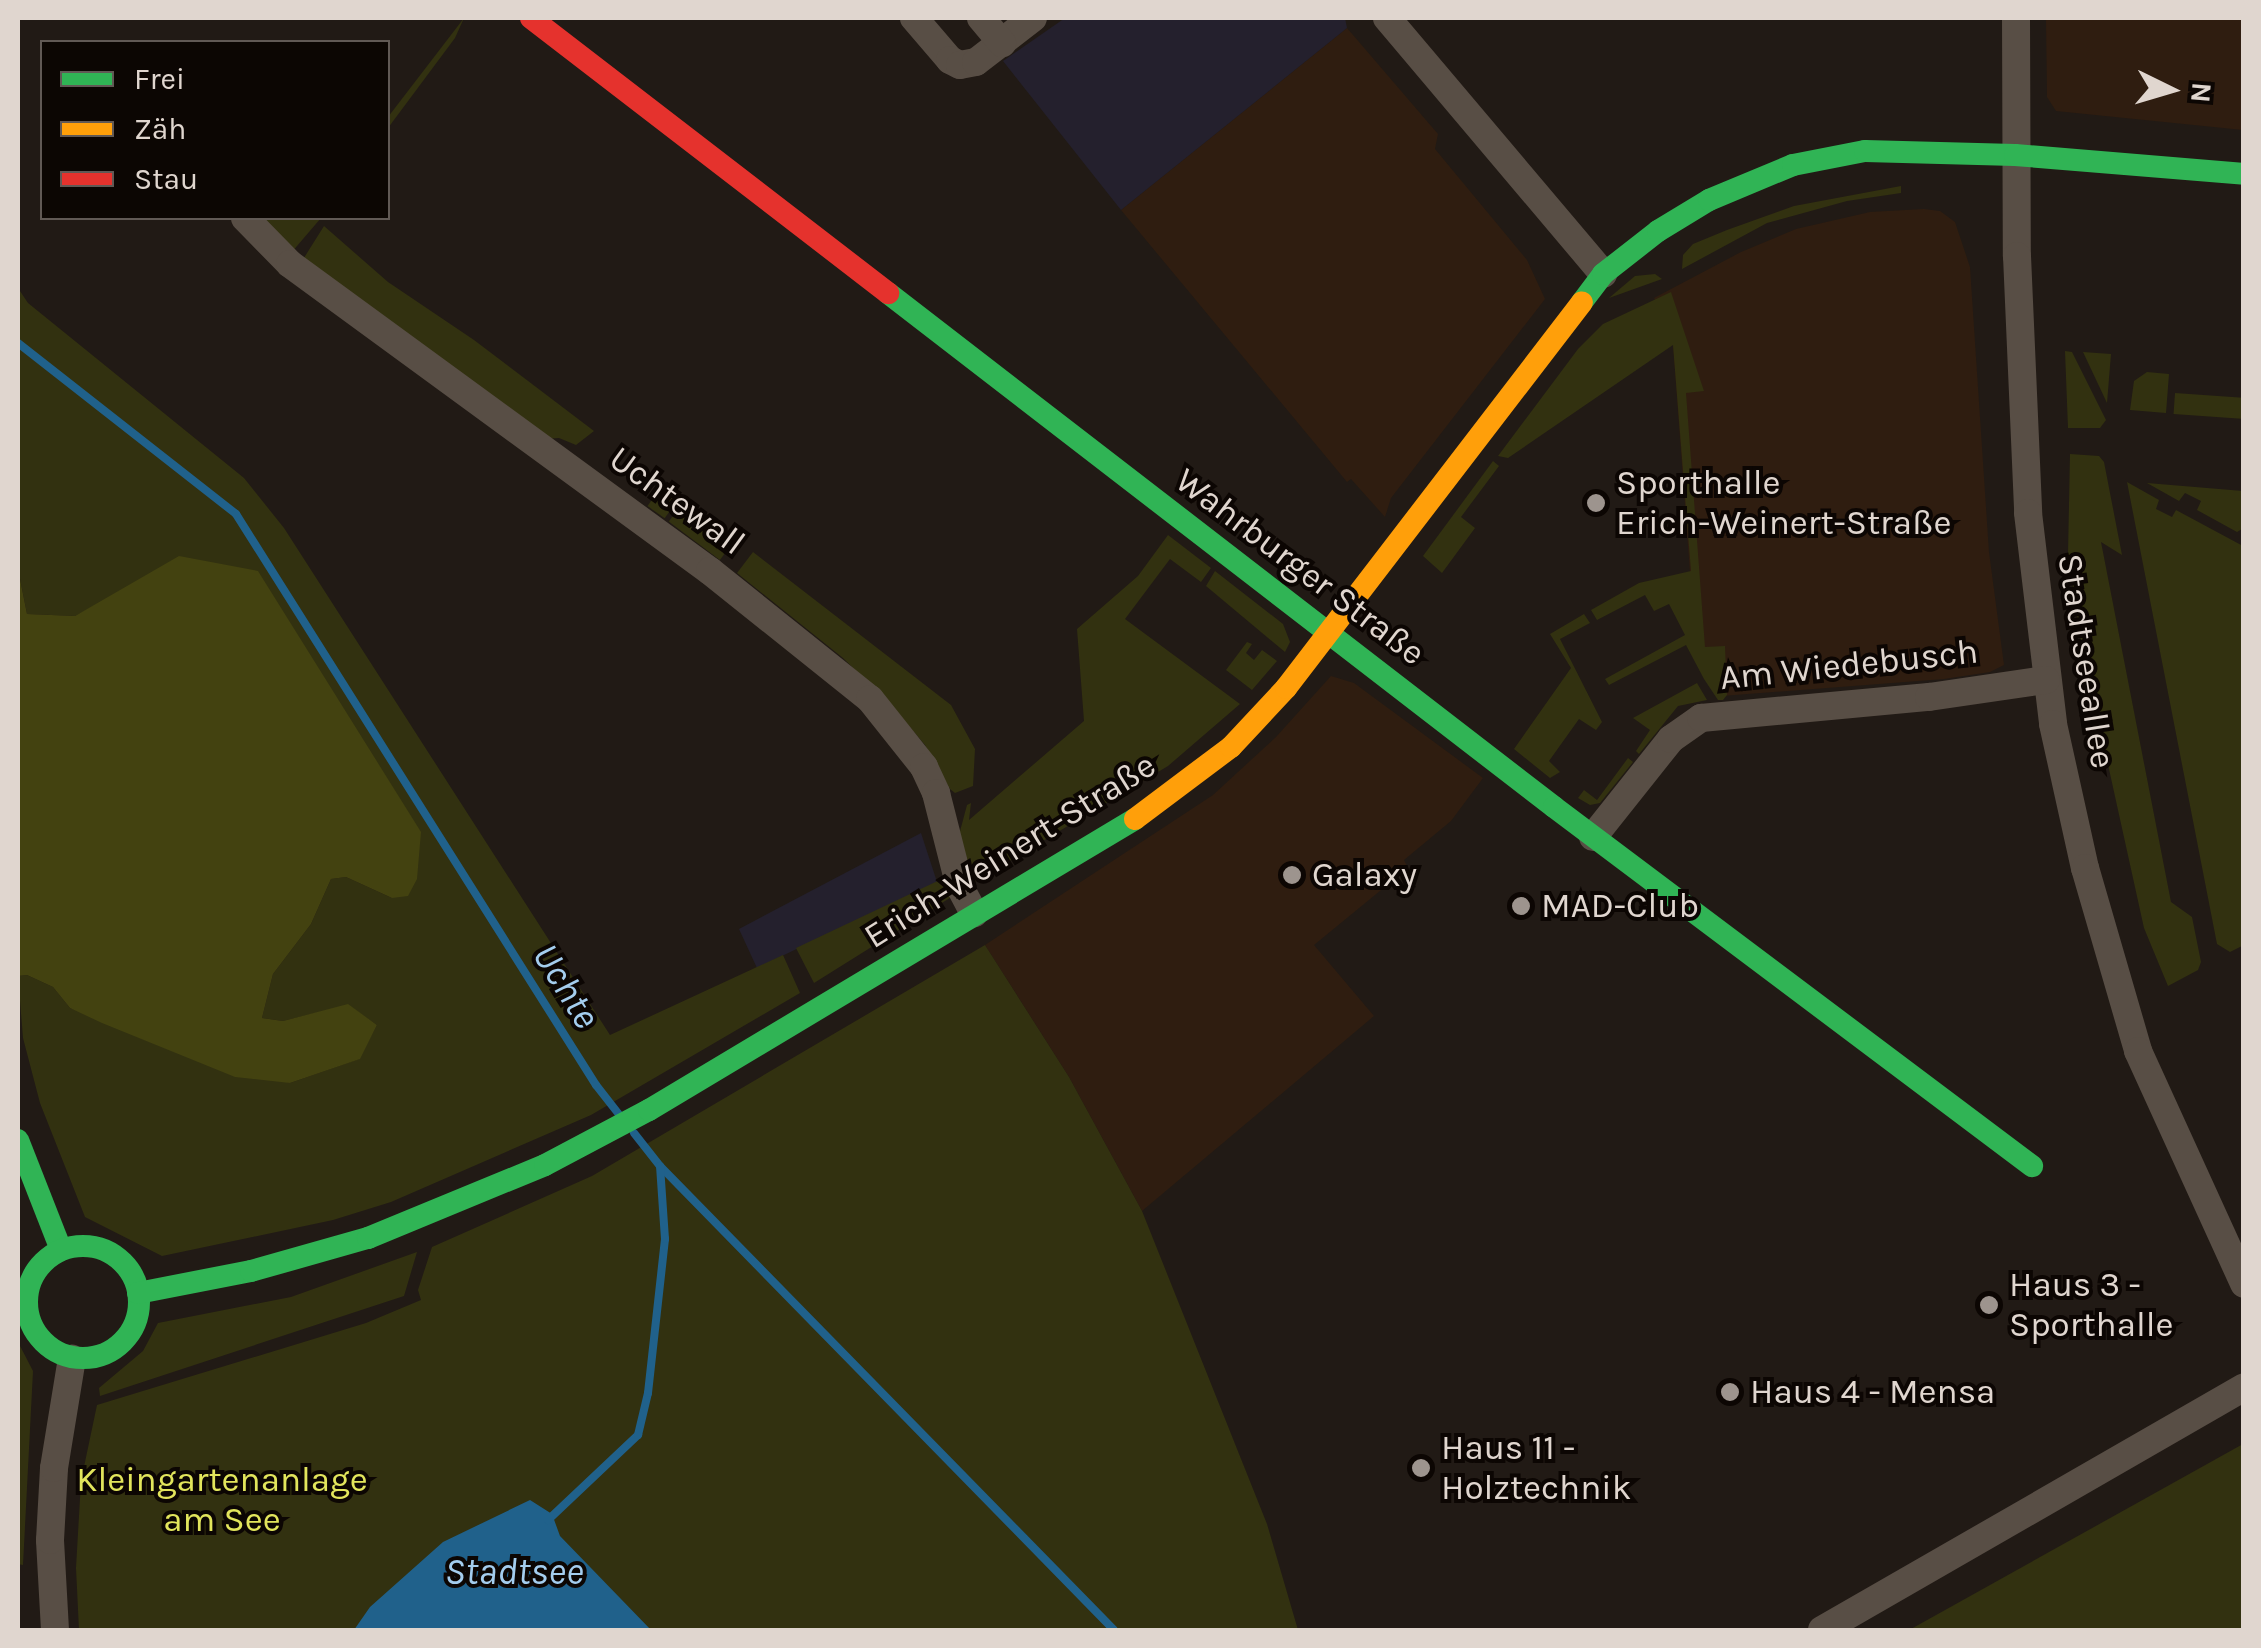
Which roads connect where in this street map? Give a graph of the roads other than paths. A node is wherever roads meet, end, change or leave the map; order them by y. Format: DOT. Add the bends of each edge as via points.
graph roads {
  1 [pos="530,18"];
  2 [pos="914,18"];
  3 [pos="981,18"];
  4 [pos="1034,18"];
  5 [pos="1387,18"];
  6 [pos="2016,18"];
  7 [pos="1002,43"];
  8 [pos="2015,154"];
  9 [pos="2244,174"];
  10 [pos="247,220"];
  11 [pos="1603,274"];
  12 [pos="1330,634"];
  13 [pos="2046,680"];
  14 [pos="1593,837"];
  15 [pos="974,913"];
  16 [pos="18,1140"];
  17 [pos="2032,1166"];
  18 [pos="61,1250"];
  19 [pos="2244,1284"];
  20 [pos="138,1293"];
  21 [pos="72,1358"];
  22 [pos="2244,1387"];
  23 [pos="1863,1620"];
  24 [pos="55,1630"];
  25 [pos="1822,1630"];
  1 -- 12 [label="street, Wahrburger Straße"];
  2 -- 7 [label="street" via="960,66"];
  3 -- 7 [label="street"];
  4 -- 7 [label="street"];
  5 -- 11 [label="street"];
  6 -- 8 [label="street, Stadtseeallee"];
  8 -- 9 [label="street, Erich-Weinert-Straße"];
  8 -- 11 [label="street, Erich-Weinert-Straße" via="1865,151 1794,166 1709,200"];
  8 -- 13 [label="street, Stadtseeallee" via="2028,512"];
  10 -- 15 [label="street, Uchtewall" via="290,264 710,571 870,700 924,767"];
  11 -- 12 [label="street, Erich-Weinert-Straße"];
  12 -- 14 [label="street, Wahrburger Straße"];
  12 -- 15 [label="street, Erich-Weinert-Straße" via="1260,718 1165,800"];
  13 -- 14 [label="street, Am Wiedebusch" via="1701,718 1671,738"];
  13 -- 19 [label="street, Stadtseeallee" via="2085,868 2128,1022"];
  14 -- 17 [label="street, Wahrburger Straße"];
  15 -- 20 [label="street, Erich-Weinert-Straße" via="611,1132 486,1192 368,1238 251,1272"];
  16 -- 18 [label="street"];
  18 -- 20 [label="street" via="91,1246 110,1253 132,1274"];
  18 -- 21 [label="street" via="37,1270 27,1310 38,1337"];
  20 -- 21 [label="street" via="134,1325 122,1343 93,1358"];
  21 -- 24 [label="street" via="54,1468"];
  22 -- 23 [label="street"];
  23 -- 25 [label="street"];
}
